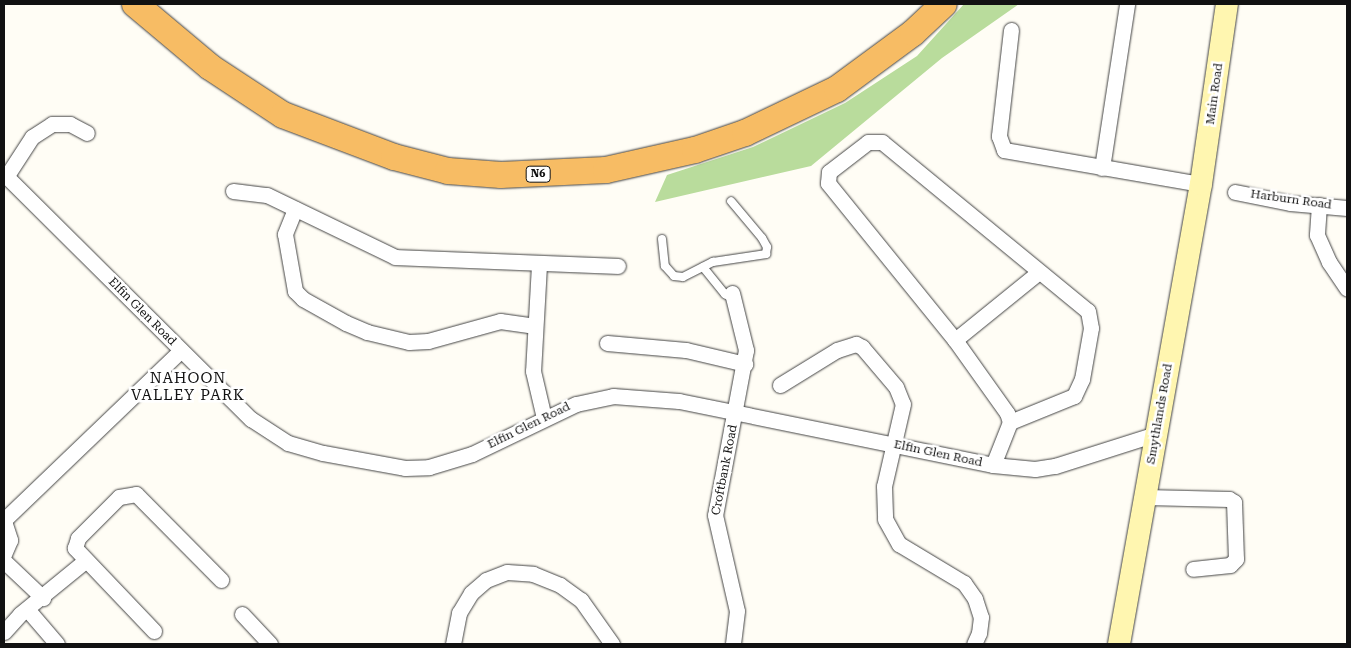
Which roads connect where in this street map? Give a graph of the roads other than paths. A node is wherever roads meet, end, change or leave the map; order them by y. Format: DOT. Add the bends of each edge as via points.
graph roads {
  1 [pos="135,4"];
  2 [pos="944,4"];
  3 [pos="1127,4"];
  4 [pos="1228,4"];
  5 [pos="1011,30"];
  6 [pos="87,133"];
  7 [pos="1102,168"];
  8 [pos="5,175"];
  9 [pos="1201,184"];
  10 [pos="233,191"];
  11 [pos="1235,192"];
  12 [pos="731,200"];
  13 [pos="1319,205"];
  14 [pos="1347,208"];
  15 [pos="295,209"];
  16 [pos="662,239"];
  17 [pos="539,265"];
  18 [pos="618,266"];
  19 [pos="702,267"];
  20 [pos="1039,272"];
  21 [pos="1347,289"];
  22 [pos="733,296"];
  23 [pos="534,326"];
  24 [pos="955,340"];
  25 [pos="607,343"];
  26 [pos="181,350"];
  27 [pos="745,364"];
  28 [pos="780,385"];
  29 [pos="736,412"];
  30 [pos="544,418"];
  31 [pos="1010,422"];
  32 [pos="1156,434"];
  33 [pos="894,445"];
  34 [pos="993,465"];
  35 [pos="1145,497"];
  36 [pos="4,520"];
  37 [pos="4,554"];
  38 [pos="4,561"];
  39 [pos="85,561"];
  40 [pos="1193,569"];
  41 [pos="221,580"];
  42 [pos="43,598"];
  43 [pos="27,609"];
  44 [pos="242,614"];
  45 [pos="154,631"];
  46 [pos="4,632"];
  47 [pos="57,644"];
  48 [pos="270,644"];
  49 [pos="453,644"];
  50 [pos="612,644"];
  51 [pos="733,644"];
  52 [pos="974,644"];
  53 [pos="1119,644"];
  1 -- 2 [label="highway, N6" via="210,67 283,115 394,157 448,171 501,175 606,170 695,150 745,133 837,89 892,49"];
  3 -- 7 [label="street"];
  4 -- 9 [label="main road, Main Road"];
  5 -- 7 [label="street" via="999,136 1004,150"];
  6 -- 8 [label="street" via="70,124 52,124 32,137"];
  7 -- 9 [label="street"];
  8 -- 26 [label="street, Elfin Glen Road"];
  9 -- 32 [label="main road, Smythlands Road"];
  10 -- 15 [label="street" via="266,195"];
  11 -- 13 [label="street, Harburn Road"];
  12 -- 19 [label="lane" via="762,238 767,247 766,254 713,262"];
  13 -- 14 [label="street, Harburn Road"];
  13 -- 21 [label="street" via="1317,235 1329,262"];
  15 -- 17 [label="street" via="394,257"];
  15 -- 23 [label="street" via="285,234 295,291 303,299 346,323 367,332 409,342 428,341 500,321"];
  16 -- 19 [label="lane" via="665,266 674,276 683,277"];
  17 -- 18 [label="street"];
  17 -- 23 [label="street"];
  19 -- 22 [label="lane" via="725,294"];
  20 -- 24 [label="street"];
  20 -- 24 [label="street" via="882,142 868,142 838,163 827,178 831,188"];
  20 -- 31 [label="street" via="1083,304 1091,317 1082,379 1074,396 1065,402"];
  22 -- 27 [label="street, Croftbank Road" via="746,350"];
  23 -- 30 [label="street" via="533,371"];
  24 -- 31 [label="street" via="1000,402"];
  25 -- 27 [label="street" via="686,350"];
  26 -- 30 [label="street, Elfin Glen Road" via="268,433 323,454 405,468 429,467 472,454"];
  26 -- 36 [label="street"];
  27 -- 29 [label="street, Croftbank Road"];
  28 -- 33 [label="street" via="837,350 850,345 862,347 902,398"];
  29 -- 30 [label="street, Elfin Glen Road" via="679,401 612,396 576,404"];
  29 -- 33 [label="street, Elfin Glen Road"];
  29 -- 51 [label="street, Croftbank Road" via="715,515 737,611"];
  31 -- 34 [label="street"];
  32 -- 34 [label="street, Elfin Glen Road" via="1055,466 1035,469"];
  32 -- 35 [label="main road, Smythlands Road"];
  33 -- 34 [label="street, Elfin Glen Road"];
  33 -- 52 [label="street" via="884,486 885,519 899,544 964,583 975,599 981,617"];
  35 -- 40 [label="street" via="1228,499 1234,502 1236,560 1230,565"];
  35 -- 53 [label="main road, Smythlands Road"];
  36 -- 37 [label="street" via="10,540"];
  38 -- 42 [label="street"];
  39 -- 41 [label="street" via="75,548 78,538 120,497 132,493"];
  39 -- 42 [label="street"];
  39 -- 45 [label="street"];
  42 -- 43 [label="street"];
  43 -- 46 [label="street"];
  43 -- 47 [label="street"];
  44 -- 48 [label="street"];
  49 -- 50 [label="street" via="459,613 471,593 486,580 507,572 533,574 560,585 581,600"];
}
